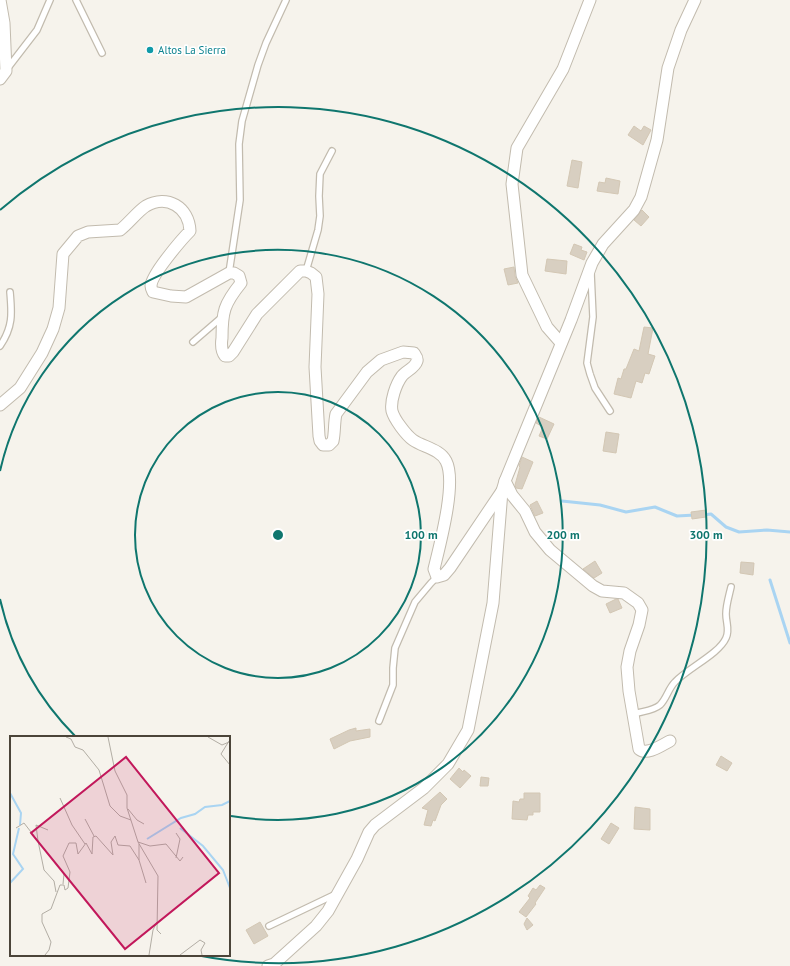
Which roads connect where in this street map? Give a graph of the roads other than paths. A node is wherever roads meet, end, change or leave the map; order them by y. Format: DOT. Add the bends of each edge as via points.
graph roads {
  1 [pos="0,0"];
  2 [pos="50,0"];
  3 [pos="76,0"];
  4 [pos="286,0"];
  5 [pos="590,0"];
  6 [pos="695,0"];
  7 [pos="102,53"];
  8 [pos="3,75"];
  9 [pos="332,151"];
  10 [pos="591,266"];
  11 [pos="306,270"];
  12 [pos="229,273"];
  13 [pos="10,292"];
  14 [pos="222,317"];
  15 [pos="193,342"];
  16 [pos="561,343"];
  17 [pos="0,346"];
  18 [pos="0,406"];
  19 [pos="610,411"];
  20 [pos="504,486"];
  21 [pos="437,577"];
  22 [pos="731,587"];
  23 [pos="634,714"];
  24 [pos="379,721"];
  25 [pos="670,741"];
  26 [pos="338,893"];
  27 [pos="269,926"];
  28 [pos="272,965"];
  1 -- 8 [label="street" via="4,23"];
  2 -- 8 [label="lane" via="37,30"];
  3 -- 7 [label="lane"];
  4 -- 12 [label="lane" via="266,42 242,121 239,144 240,200"];
  5 -- 16 [label="street" via="563,69 517,148 512,184 522,275 547,327"];
  6 -- 10 [label="street" via="668,68 657,140 640,197 634,210 603,244"];
  9 -- 11 [label="lane" via="320,174 318,230"];
  10 -- 16 [label="street"];
  10 -- 19 [label="lane" via="593,317 587,363 595,388"];
  11 -- 14 [label="street" via="300,271 257,314 229,356 224,356 222,352"];
  11 -- 21 [label="street" via="316,277 318,294 314,367 319,436 323,445 329,445 333,441 336,414 367,372 381,360 403,352 414,353 418,359 417,363 402,376 393,392 392,410 409,436 440,453 446,460 449,470 449,494 434,568"];
  12 -- 14 [label="street" via="239,276 240,284 227,302"];
  12 -- 18 [label="street" via="186,296 153,292 152,280 174,248 190,231 190,222 184,212 177,205 167,202 155,202 144,207 120,230 88,232 78,236 63,254 59,308 53,329 20,388"];
  13 -- 17 [label="lane" via="12,317"];
  14 -- 15 [label="lane"];
  16 -- 20 [label="street"];
  20 -- 21 [label="street" via="450,568 444,575"];
  20 -- 23 [label="street" via="525,511 535,532 550,550 594,586 602,590 624,593 642,610 627,667"];
  20 -- 26 [label="street" via="493,603 468,730 448,764 424,788 375,825"];
  21 -- 24 [label="lane" via="415,602 395,648 393,685"];
  22 -- 23 [label="lane" via="726,612 729,629 722,644 674,682 666,698 659,705"];
  23 -- 25 [label="street" via="639,749 642,752"];
  26 -- 27 [label="lane"];
  26 -- 28 [label="street" via="316,926"];
}
